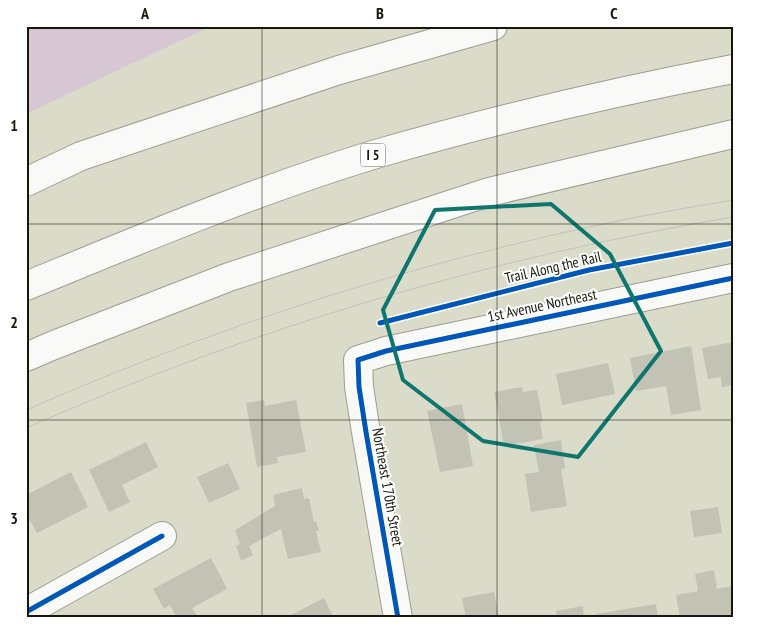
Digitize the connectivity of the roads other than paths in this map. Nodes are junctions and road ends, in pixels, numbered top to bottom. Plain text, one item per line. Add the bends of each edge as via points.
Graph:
1 (493, 26) edge
2 (733, 69) edge
3 (733, 134) edge
4 (26, 182) edge
5 (733, 278) edge
6 (26, 286) edge
7 (26, 357) edge
8 (358, 360) joint
9 (162, 536) dead end
10 (26, 612) edge
11 (398, 618) edge

1 - 4 main road via 339,70 154,131 80,156
2 - 6 main road, I 5 via 541,111 376,154 277,187
3 - 7 main road via 489,192 229,277
5 - 8 main road, 1st Avenue Northeast via 396,349
8 - 11 main road, Northeast 170th Street via 359,387
9 - 10 main road

